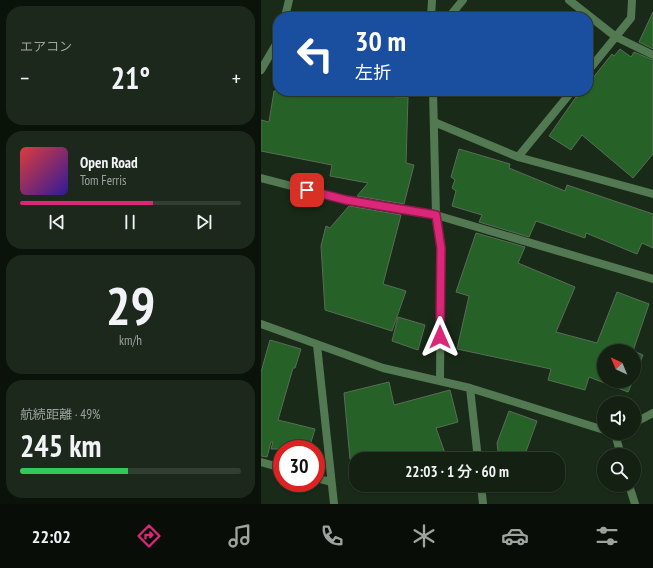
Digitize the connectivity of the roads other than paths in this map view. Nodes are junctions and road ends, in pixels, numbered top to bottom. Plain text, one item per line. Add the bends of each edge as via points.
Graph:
1 (289, 0) edge
2 (431, 0) edge
3 (463, 0) edge
4 (569, 0) edge
5 (631, 0) edge
6 (286, 12) edge
7 (431, 12) edge
8 (453, 12) edge
9 (585, 12) edge
10 (593, 18) edge
11 (617, 36) junction
12 (273, 50) edge
13 (653, 55) edge
14 (593, 65) edge
15 (261, 70) edge
16 (433, 96) edge
17 (568, 96) edge
18 (434, 122) junction
19 (518, 157) junction
20 (261, 178) edge
21 (653, 194) edge
22 (436, 215) junction
23 (653, 279) edge
24 (261, 324) edge
25 (317, 345) junction
26 (440, 381) junction
27 (470, 388) junction
28 (653, 413) edge
29 (641, 419) edge
30 (597, 428) edge
31 (477, 452) edge
32 (261, 462) edge
33 (273, 465) edge
34 (325, 480) edge
35 (331, 482) junction
36 (482, 492) edge
37 (631, 492) edge
38 (334, 504) edge
39 (483, 504) edge
40 (635, 504) edge

1 - 6 street
2 - 7 street
3 - 8 street
4 - 9 street
5 - 11 street via 631,18
10 - 11 street
11 - 13 street
11 - 14 street
12 - 15 street
16 - 18 street
17 - 19 street
18 - 19 street
18 - 22 street
19 - 21 street
20 - 22 street via 346,200
22 - 23 street
22 - 26 street via 441,248
24 - 25 street
25 - 26 street via 383,368
25 - 35 street
26 - 27 street
27 - 30 street
27 - 31 street
28 - 29 street
32 - 33 street
34 - 35 street
35 - 38 street
36 - 39 street
37 - 40 street

